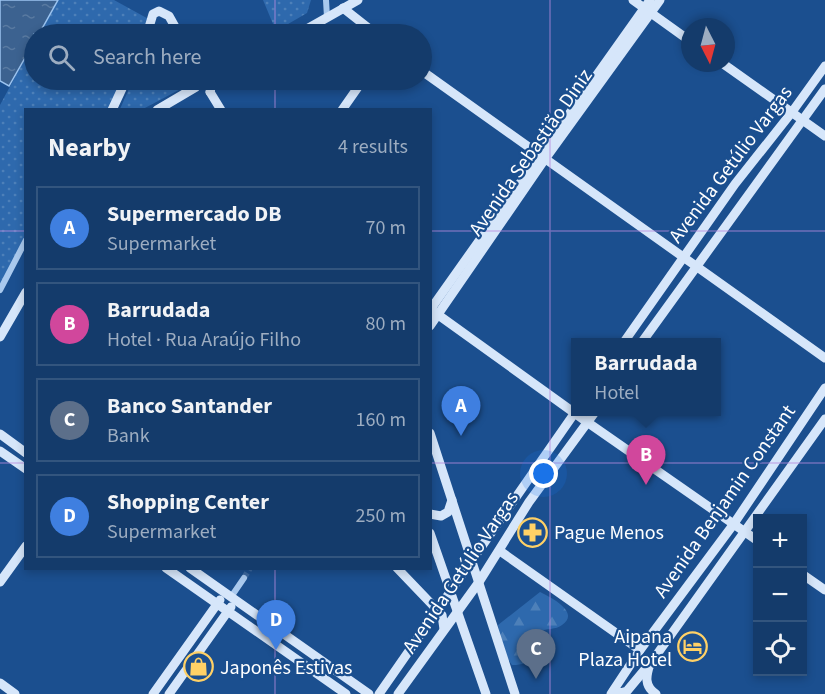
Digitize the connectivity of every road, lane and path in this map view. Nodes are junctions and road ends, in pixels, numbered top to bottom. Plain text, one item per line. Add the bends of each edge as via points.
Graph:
1 (326, 0) edge
2 (358, 0) edge
3 (633, 0) edge
4 (660, 0) edge
5 (342, 4) edge
6 (648, 7) edge
7 (327, 18) junction
8 (150, 24) edge
9 (173, 24) edge
10 (316, 24) edge
11 (365, 24) edge
12 (681, 34) edge
13 (825, 66) edge
14 (735, 72) edge
15 (432, 78) edge
16 (825, 89) edge
17 (122, 90) edge
18 (187, 90) edge
19 (207, 90) edge
20 (356, 90) edge
21 (210, 92) joint
22 (114, 108) edge
23 (160, 108) edge
24 (220, 108) edge
25 (343, 108) edge
26 (792, 112) junction
27 (803, 120) junction
28 (825, 136) edge
29 (542, 157) junction
30 (24, 244) edge
31 (683, 257) junction
32 (697, 267) junction
33 (0, 290) edge
34 (24, 295) edge
35 (433, 311) edge
36 (0, 337) edge
37 (627, 338) edge
38 (645, 338) edge
39 (825, 358) edge
40 (825, 388) edge
41 (571, 409) edge
42 (572, 416) edge
43 (580, 416) edge
44 (591, 416) edge
45 (825, 419) edge
46 (587, 422) junction
47 (0, 434) edge
48 (432, 439) edge
49 (0, 451) edge
50 (24, 452) edge
51 (24, 468) edge
52 (452, 500) junction
53 (432, 514) edge
54 (733, 525) junction
55 (745, 532) junction
56 (432, 538) edge
57 (753, 538) edge
58 (24, 549) edge
59 (500, 551) junction
60 (472, 562) junction
61 (169, 570) edge
62 (193, 570) edge
63 (399, 570) edge
64 (807, 577) edge
65 (244, 578) tunnel mouth
66 (0, 582) edge
67 (478, 582) junction
68 (450, 590) junction
69 (825, 590) edge
70 (231, 597) junction
71 (217, 604) junction
72 (437, 609) junction
73 (458, 609) junction
74 (228, 612) junction
75 (444, 629) junction
76 (640, 650) junction
77 (650, 664) junction
78 (0, 683) edge
79 (613, 692) edge
80 (15, 694) edge
81 (153, 694) edge
82 (169, 694) edge
83 (346, 694) edge
84 (369, 694) edge
85 (379, 694) edge
86 (398, 694) edge
87 (486, 694) edge
88 (515, 694) edge
89 (656, 694) edge

1 - 7 street
2 - 5 main road
3 - 6 main road
4 - 6 main road, Avenida Sebastião Diniz
5 - 7 main road
5 - 11 main road
6 - 12 main road
6 - 29 main road, Avenida Sebastião Diniz
7 - 10 main road
8 - 9 main road via 153,14 163,11
13 - 26 main road, Avenida Getúlio Vargas
14 - 26 main road
15 - 29 main road
16 - 27 main road, Avenida Getúlio Vargas
17 - 22 main road
18 - 23 main road
19 - 21 main road
20 - 25 main road
21 - 24 main road
26 - 27 main road
26 - 31 main road, Avenida Getúlio Vargas
27 - 28 main road
27 - 32 main road, Avenida Getúlio Vargas
29 - 31 main road
29 - 35 main road, Avenida Sebastião Diniz
30 - 33 street
31 - 32 main road
31 - 37 main road, Avenida Getúlio Vargas
32 - 38 main road, Avenida Getúlio Vargas
32 - 39 main road
34 - 36 main road
35 - 41 main road
40 - 54 main road, Avenida Benjamin Constant
42 - 60 main road, Avenida Getúlio Vargas
43 - 46 main road
44 - 46 main road, Avenida Getúlio Vargas
45 - 55 main road, Avenida Benjamin Constant
46 - 54 main road
46 - 59 main road, Avenida Getúlio Vargas via 529,502
47 - 50 main road
48 - 52 main road
49 - 51 main road
52 - 53 main road via 448,512
52 - 60 main road
54 - 55 main road
54 - 76 main road, Avenida Benjamin Constant
55 - 57 main road
55 - 77 main road, Avenida Benjamin Constant
56 - 68 main road
58 - 66 main road
59 - 67 main road, Avenida Getúlio Vargas
59 - 76 main road
60 - 67 main road
60 - 68 main road, Avenida Getúlio Vargas
61 - 71 main road
62 - 70 main road
63 - 72 main road
64 - 69 main road
65 - 70 street
67 - 73 main road, Avenida Getúlio Vargas
67 - 88 main road
68 - 72 main road, Avenida Getúlio Vargas
68 - 73 main road
70 - 71 main road
70 - 74 main road
70 - 84 main road
71 - 74 main road
71 - 81 main road
72 - 75 main road
72 - 85 main road, Avenida Getúlio Vargas
73 - 75 main road, Avenida Getúlio Vargas
73 - 87 main road
74 - 82 main road
74 - 83 main road
75 - 86 main road, Avenida Getúlio Vargas
76 - 79 main road, Avenida Benjamin Constant
77 - 79 main road, Avenida Benjamin Constant via 627,691
77 - 89 main road via 646,680
78 - 80 main road

